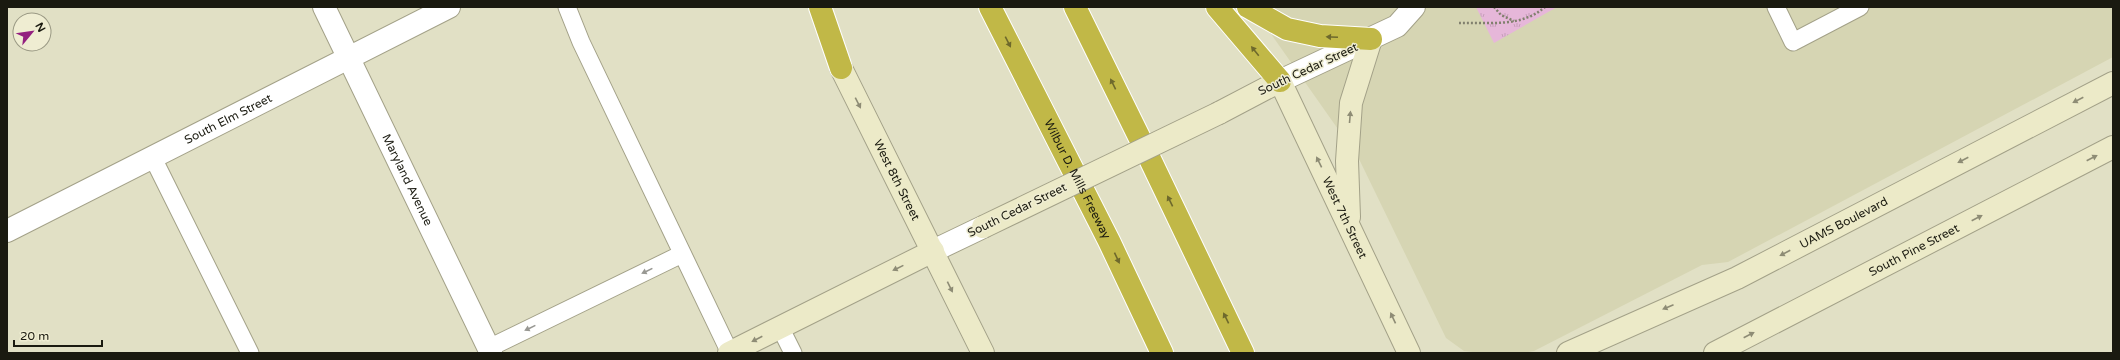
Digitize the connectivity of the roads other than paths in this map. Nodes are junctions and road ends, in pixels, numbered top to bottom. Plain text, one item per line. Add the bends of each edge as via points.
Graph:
1 (324, 7) edge
2 (448, 7) edge
3 (567, 7) edge
4 (809, 7) edge
5 (820, 7) edge
6 (990, 7) edge
7 (1075, 7) edge
8 (1217, 7) edge
9 (1248, 7) edge
10 (1414, 7) edge
11 (1776, 7) edge
12 (1860, 7) edge
13 (1371, 39) junction
14 (349, 56) junction
15 (841, 68) junction
16 (1280, 81) junction
17 (2113, 83) edge
18 (2113, 147) edge
19 (153, 158) junction
20 (1349, 226) junction
21 (983, 227) joint
22 (7, 231) edge
23 (933, 251) junction
24 (682, 254) junction
25 (780, 327) junction
26 (490, 350) edge
27 (1411, 352) edge
28 (250, 353) edge
29 (730, 353) edge
30 (793, 353) edge
31 (982, 353) edge
32 (1162, 353) edge
33 (1243, 353) edge
34 (1568, 353) edge
35 (1715, 353) edge

1 - 14 street, Maryland Avenue
2 - 14 street, South Elm Street
3 - 24 lane via 581,42
4 - 15 street, West 8th Street
5 - 15 highway
6 -> 32 highway, Wilbur D. Mills Freeway via 1110,241
33 -> 7 highway
16 -> 8 highway
13 -> 9 highway via 1320,36 1287,29
10 - 13 street via 1397,26
11 - 12 lane via 1793,42
13 - 16 street, South Cedar Street
20 -> 13 main road via 1346,161 1351,103
14 - 19 street, South Elm Street
14 - 26 street, Maryland Avenue
15 -> 23 main road, West 8th Street
20 -> 16 main road, West 7th Street
16 - 21 main road, South Cedar Street, bridge
17 -> 34 main road, UAMS Boulevard via 1737,278
35 -> 18 main road, South Pine Street
19 - 22 street, South Elm Street
19 - 28 lane
27 -> 20 main road, West 7th Street
21 - 23 street, South Cedar Street
23 -> 25 main road, South Cedar Street
23 -> 31 main road, West 8th Street
24 -> 26 lane
24 - 29 lane
25 -> 29 main road, South Cedar Street
25 - 30 lane

